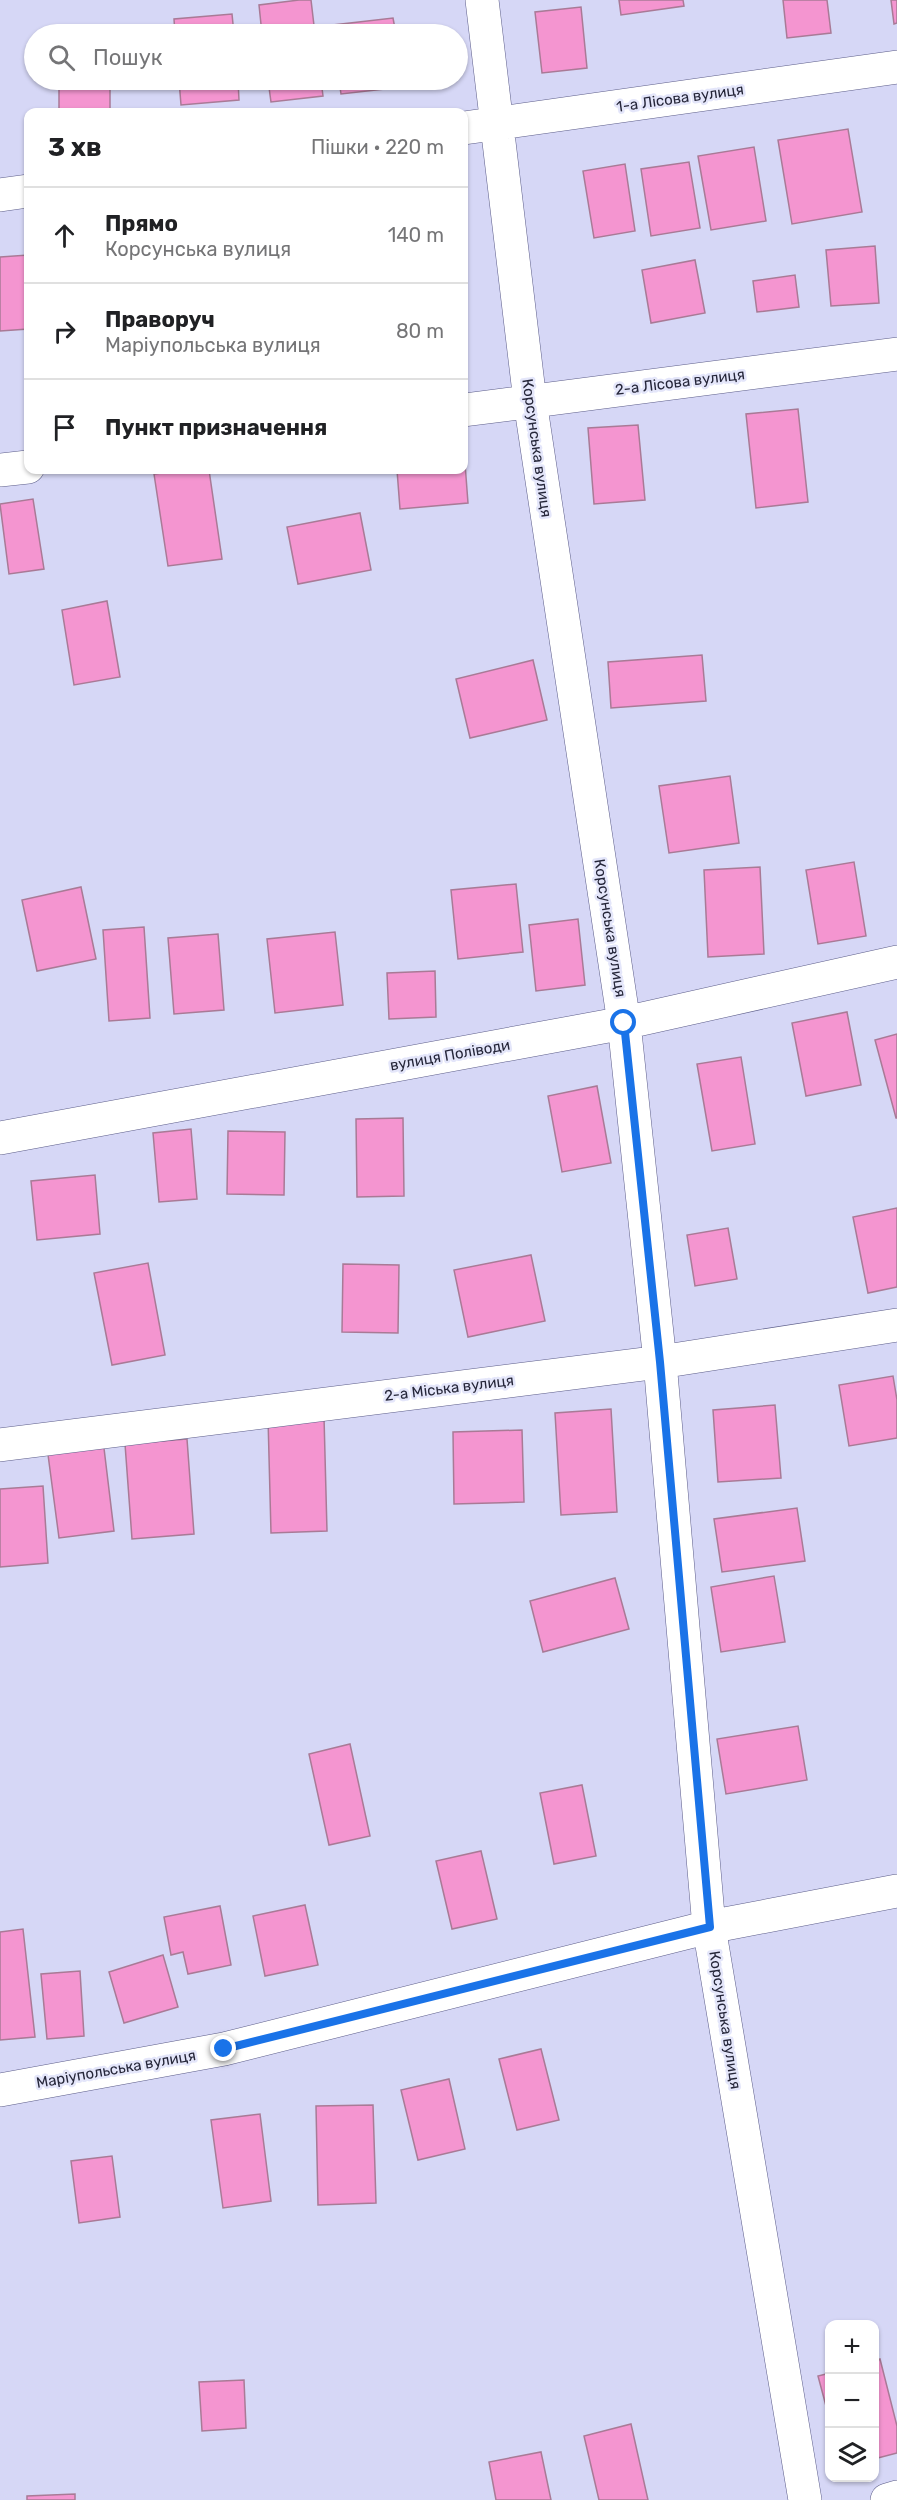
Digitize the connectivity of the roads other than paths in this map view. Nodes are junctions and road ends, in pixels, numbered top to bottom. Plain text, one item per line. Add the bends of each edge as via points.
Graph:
1 (482, 0) edge
2 (897, 67) edge
3 (495, 124) junction
4 (468, 127) edge
5 (24, 192) edge
6 (0, 195) edge
7 (897, 354) edge
8 (530, 401) junction
9 (468, 409) edge
10 (24, 467) edge
11 (0, 470) edge
12 (897, 963) edge
13 (624, 1023) junction
14 (0, 1138) edge
15 (897, 1325) edge
16 (660, 1362) junction
17 (0, 1444) edge
18 (897, 1892) edge
19 (710, 1927) junction
20 (0, 2090) edge
21 (897, 2498) edge
22 (805, 2500) edge
23 (887, 2500) edge

1 - 3 street, Корсунська вулиця
2 - 3 street, 1-а Лісова вулиця
3 - 4 street, 1-а Лісова вулиця
3 - 8 street, Корсунська вулиця
5 - 6 street
7 - 8 street, 2-а Лісова вулиця
8 - 9 street, 2-а Лісова вулиця
8 - 13 street, Корсунська вулиця
10 - 11 street
12 - 13 street, вулиця Поліводи
13 - 14 street, вулиця Поліводи
13 - 16 street, Корсунська вулиця
15 - 16 street, 2-а Міська вулиця
16 - 17 street, 2-а Міська вулиця
16 - 19 street, Корсунська вулиця
18 - 19 street, Маріупольська вулиця
19 - 20 street, Маріупольська вулиця via 224,2049
19 - 22 street, Корсунська вулиця
21 - 23 street

